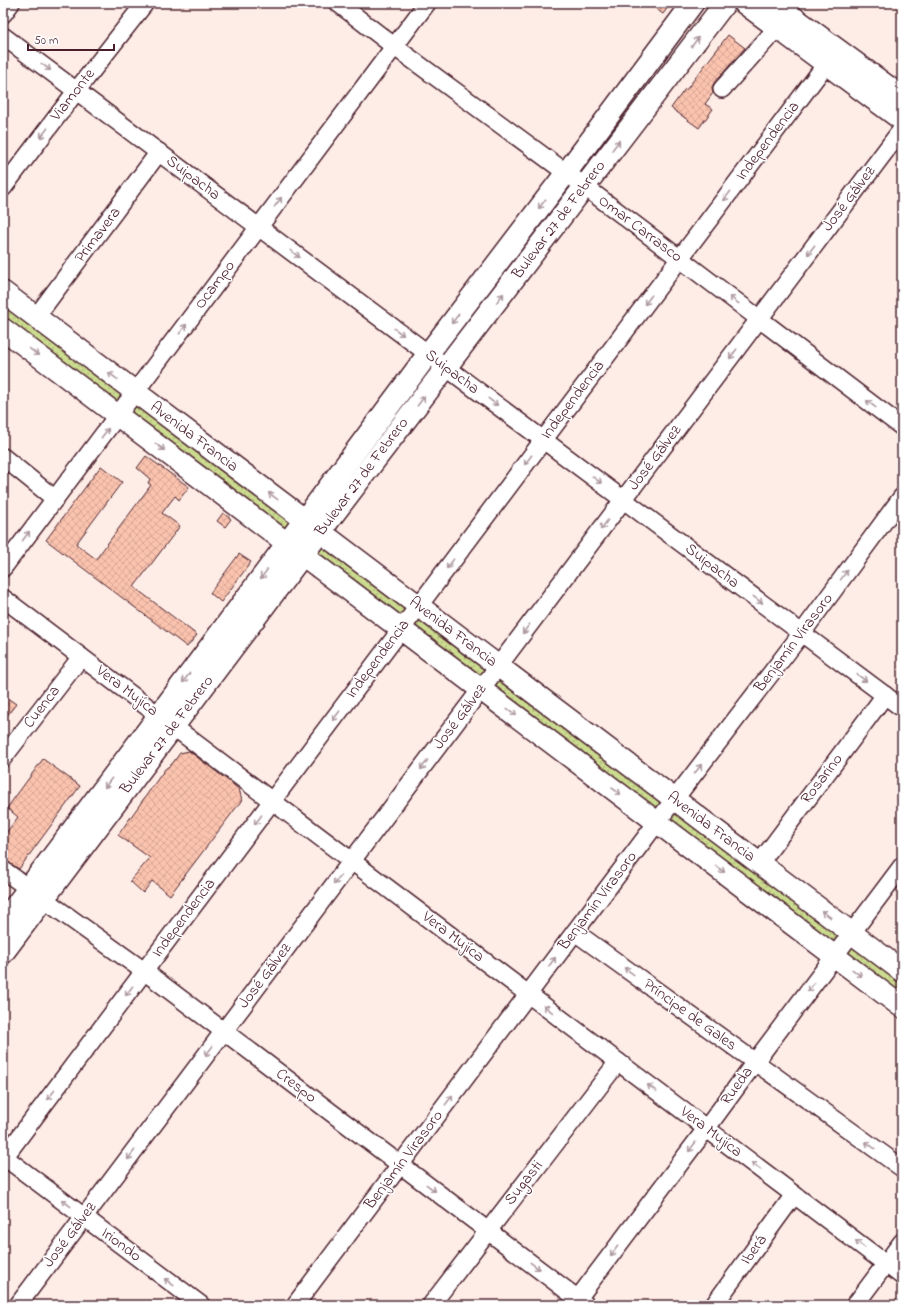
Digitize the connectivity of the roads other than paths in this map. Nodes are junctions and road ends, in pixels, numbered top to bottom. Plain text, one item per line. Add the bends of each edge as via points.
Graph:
1 (11, 3) edge
2 (145, 3) edge
3 (338, 3) edge
4 (427, 3) edge
5 (693, 3) edge
6 (725, 3) edge
7 (744, 3) edge
8 (774, 3) edge
9 (3, 14) edge
10 (777, 28) junction
11 (3, 36) edge
12 (395, 47) junction
13 (826, 64) junction
14 (722, 89) dead end
15 (77, 90) junction
16 (902, 96) edge
17 (902, 120) edge
18 (902, 130) edge
19 (159, 152) junction
20 (566, 174) junction
21 (584, 187) junction
22 (3, 188) edge
23 (259, 227) junction
24 (679, 259) junction
25 (3, 292) edge
26 (36, 317) junction
27 (759, 319) junction
28 (3, 329) edge
29 (428, 354) junction
30 (446, 367) junction
31 (135, 392) junction
32 (118, 415) junction
33 (902, 427) edge
34 (543, 440) junction
35 (3, 457) edge
36 (902, 496) edge
37 (55, 499) junction
38 (624, 500) junction
39 (312, 526) junction
40 (295, 549) junction
41 (3, 568) edge
42 (3, 598) edge
43 (418, 606) junction
44 (401, 629) junction
45 (802, 633) junction
46 (81, 657) junction
47 (498, 666) junction
48 (481, 689) junction
49 (885, 695) junction
50 (902, 708) edge
51 (166, 721) junction
52 (3, 758) edge
53 (675, 800) junction
54 (272, 801) junction
55 (658, 822) junction
56 (352, 861) junction
57 (759, 864) junction
58 (902, 866) edge
59 (3, 870) edge
60 (36, 894) junction
61 (3, 922) edge
62 (575, 932) junction
63 (852, 933) junction
64 (3, 953) edge
65 (835, 956) junction
66 (893, 958) edge
67 (144, 971) junction
68 (902, 971) edge
69 (528, 994) junction
70 (902, 1007) edge
71 (224, 1031) junction
72 (618, 1062) junction
73 (755, 1062) junction
74 (706, 1128) junction
75 (3, 1157) edge
76 (400, 1164) junction
77 (902, 1168) edge
78 (794, 1195) junction
79 (84, 1217) junction
80 (488, 1230) junction
81 (902, 1242) edge
82 (886, 1264) junction
83 (902, 1276) edge
84 (579, 1303) edge
85 (18, 1305) edge
86 (201, 1305) edge
87 (295, 1305) edge
88 (432, 1305) edge
89 (714, 1305) edge
90 (855, 1305) edge

1 - 9 street
2 - 15 street, Viamonte
3 - 12 street, Omar Carrasco
4 - 12 street, Ocampo
5 - 20 main road, Bulevar 27 de Febrero
21 -> 6 main road, Bulevar 27 de Febrero
7 - 10 main road
8 - 16 main road
10 - 13 main road
10 - 14 street
11 -> 15 street, Suipacha
12 - 20 street, Omar Carrasco
23 -> 12 street, Ocampo
13 - 17 main road
13 -> 24 street, Independencia
15 - 19 street, Suipacha
15 -> 22 street, Viamonte
18 -> 27 street, José Gálvez
19 - 23 street, Suipacha
19 - 26 street, Primavera
20 - 21 street, Omar Carrasco
20 -> 29 main road, Bulevar 27 de Febrero
21 - 24 street, Omar Carrasco
30 -> 21 main road, Bulevar 27 de Febrero
23 -> 29 street, Suipacha
31 -> 23 street, Ocampo
27 -> 24 street, Omar Carrasco
24 -> 34 street, Independencia
25 - 26 main road, Avenida Francia
31 -> 26 main road, Avenida Francia
33 -> 27 street, Omar Carrasco
27 -> 38 street, José Gálvez
28 -> 32 main road, Avenida Francia
29 - 30 street, Suipacha
29 - 39 main road, Bulevar 27 de Febrero
30 -> 34 street, Suipacha
39 -> 30 main road, Bulevar 27 de Febrero
31 - 32 street, Ocampo
39 -> 31 main road, Avenida Francia
37 -> 32 street, Ocampo
32 -> 40 main road, Avenida Francia
34 -> 38 street, Suipacha
34 -> 43 street, Independencia
35 - 37 street
45 -> 36 street, Benjamín Virasoro
41 -> 37 street, Ocampo
38 -> 45 street, Suipacha
38 -> 47 street, José Gálvez
39 - 40 main road, Bulevar 27 de Febrero
39 - 43 main road, Avenida Francia
40 - 44 main road, Avenida Francia
40 - 51 main road, Bulevar 27 de Febrero
42 - 46 street, Vera Mujíca
43 - 44 street, Independencia
43 - 47 main road, Avenida Francia
44 - 48 main road, Avenida Francia
44 -> 54 street, Independencia
45 -> 49 street, Suipacha
53 -> 45 street, Benjamín Virasoro
46 - 51 street, Vera Mujíca
46 - 52 street, Cuenca
47 - 48 street, José Gálvez
47 - 53 main road, Avenida Francia
48 -> 55 main road, Avenida Francia
48 -> 56 street, José Gálvez
49 - 50 street, Suipacha
49 - 57 street, Rosarino
51 - 54 street, Vera Mujíca
51 - 60 main road, Bulevar 27 de Febrero
53 - 55 street, Benjamín Virasoro
53 - 57 main road, Avenida Francia
54 - 56 street, Vera Mujíca
54 -> 67 street, Independencia
55 - 62 street, Benjamín Virasoro
55 -> 65 main road, Avenida Francia
56 - 69 street, Vera Mujíca
56 -> 71 street, José Gálvez
63 -> 57 main road, Avenida Francia
58 - 63 street, Rueda
59 - 60 street, Crespo
60 - 61 main road, Bulevar 27 de Febrero
60 - 64 main road, Bulevar 27 de Febrero
60 - 67 street, Crespo
69 -> 62 street, Benjamín Virasoro
73 -> 62 street, Príncipe de Gales
63 - 65 street, Rueda
63 - 66 main road, Avenida Francia
65 -> 70 main road, Avenida Francia
65 -> 73 street, Rueda
66 - 68 main road, Avenida Francia
67 - 71 street, Crespo
67 -> 75 street, Independencia
72 -> 69 street, Vera Mujíca
76 -> 69 street, Benjamín Virasoro
71 - 76 street, Crespo
71 -> 79 street, José Gálvez
74 -> 72 street, Vera Mujíca
72 - 80 street, Sugasti
73 - 74 street, Rueda
77 -> 73 street, Príncipe de Gales
78 -> 74 street, Vera Mujíca
74 -> 84 street, Rueda
79 -> 75 street, Iriondo
76 -> 80 street, Crespo
76 - 87 street, Benjamín Virasoro
82 -> 78 street, Vera Mujíca
78 - 89 street, Iberá
79 - 85 street, José Gálvez
86 -> 79 street, Iriondo
80 -> 84 street, Crespo
80 - 88 street, Sugasti
81 - 82 street
82 - 83 street, Vera Mujíca
82 - 90 street

